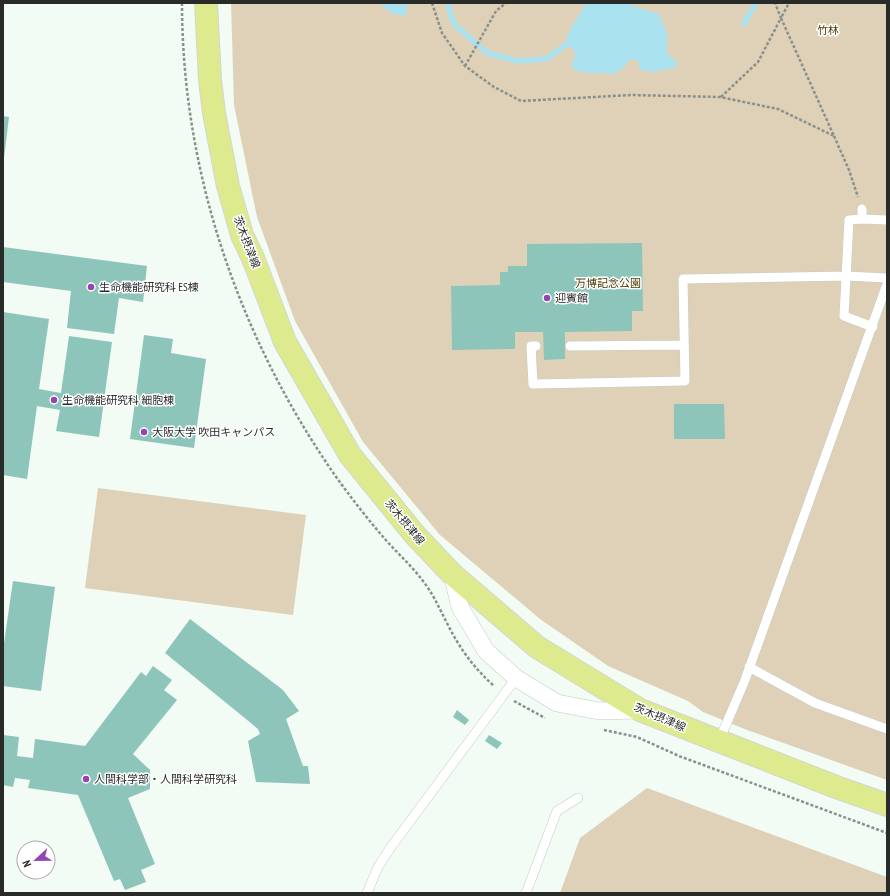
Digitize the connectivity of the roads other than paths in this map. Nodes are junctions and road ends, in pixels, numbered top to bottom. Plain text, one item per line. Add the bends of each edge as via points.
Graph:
1 (206, 3) edge
2 (862, 209) road end
3 (862, 218) junction
4 (887, 220) edge
5 (846, 276) junction
6 (887, 278) edge
7 (887, 284) edge
8 (872, 327) junction
9 (684, 345) junction
10 (536, 346) dead end
11 (570, 346) dead end
12 (452, 574) junction
13 (749, 667) junction
14 (516, 678) junction
15 (640, 710) junction
16 (887, 729) edge
17 (719, 741) junction
18 (578, 798) dead end
19 (887, 805) edge
20 (367, 893) edge
21 (526, 893) edge

1 - 12 main road, 茨木摂津線 via 212,100 228,186 242,235 285,342 350,455 415,535
2 - 3 lane
3 - 4 lane
3 - 5 lane via 849,220
5 - 6 lane
5 - 8 lane via 844,316
5 - 9 lane via 683,279
7 - 8 lane
8 - 13 lane
9 - 10 lane via 685,381 533,384 531,346
9 - 11 lane
12 - 14 street via 460,608 486,651
12 - 15 main road, 茨木摂津線 via 537,647
13 - 16 lane via 814,703
13 - 17 lane
14 - 15 street via 557,703 599,711
14 - 20 lane via 391,847 378,867
15 - 17 main road, 茨木摂津線
17 - 19 main road, 茨木摂津線
18 - 21 lane via 557,811

